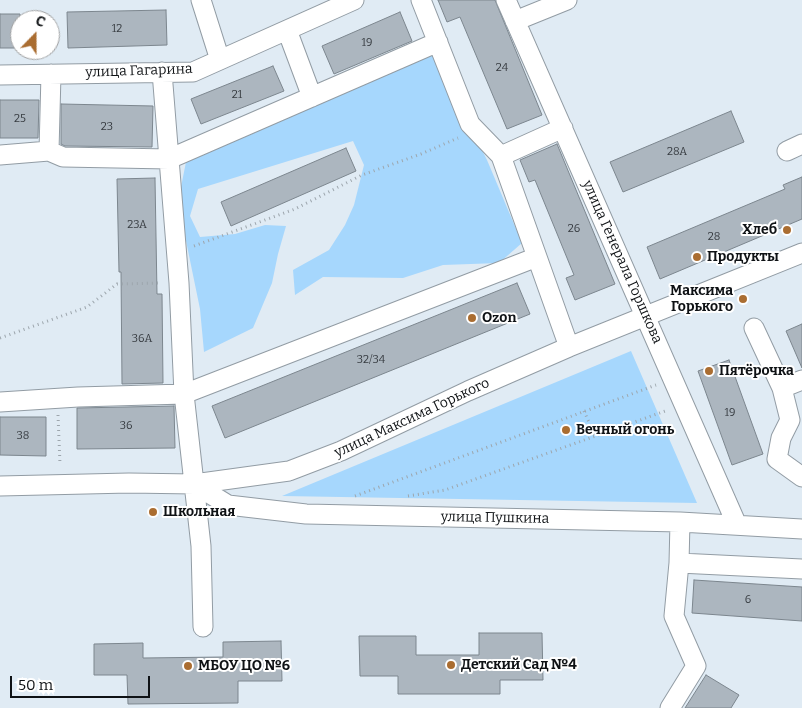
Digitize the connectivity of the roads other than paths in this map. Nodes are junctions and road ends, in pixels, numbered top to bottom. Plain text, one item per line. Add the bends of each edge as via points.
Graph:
1 (201, 0) edge
2 (354, 0) edge
3 (421, 0) edge
4 (506, 0) edge
5 (567, 0) edge
6 (515, 21) junction
7 (287, 30) junction
8 (438, 42) junction
9 (220, 60) junction
10 (162, 72) junction
11 (52, 74) junction
12 (0, 75) edge
13 (312, 97) junction
14 (563, 128) junction
15 (49, 150) junction
16 (0, 155) edge
17 (501, 156) junction
18 (169, 159) junction
19 (802, 253) edge
20 (537, 257) junction
21 (646, 316) junction
22 (754, 328) dead end
23 (569, 347) junction
24 (802, 380) edge
25 (782, 388) junction
26 (184, 394) junction
27 (0, 402) edge
28 (796, 420) edge
29 (802, 477) edge
30 (194, 484) junction
31 (0, 486) edge
32 (680, 522) junction
33 (737, 525) junction
34 (802, 529) edge
35 (679, 563) junction
36 (802, 569) edge
37 (203, 627) dead end
38 (670, 708) edge

1 - 9 street
2 - 7 street, улица Гагарина
3 - 8 street
4 - 6 street, улица Генерала Горшкова
5 - 6 street
6 - 14 street, улица Генерала Горшкова
7 - 9 street, улица Гагарина
7 - 13 street
8 - 13 street
8 - 17 street via 470,124
9 - 10 street, улица Гагарина via 193,72
10 - 11 street, улица Гагарина
10 - 18 street
11 - 12 street, улица Гагарина
11 - 15 street
13 - 18 street
14 - 17 street
14 - 21 street, улица Генерала Горшкова
15 - 16 street
15 - 18 street via 63,157
17 - 20 street
18 - 26 street
19 - 21 street, улица Максима Горького
20 - 23 street
20 - 26 street
21 - 23 street, улица Максима Горького
21 - 33 street, улица Генерала Горшкова
22 - 25 street
23 - 30 street, улица Максима Горького via 341,451 289,471
24 - 25 street
25 - 28 street
26 - 27 street
26 - 30 street
28 - 29 street via 781,438 777,459
30 - 31 street, улица Максима Горького
30 - 32 street, улица Пушкина via 228,505 306,514
30 - 37 street via 201,546
32 - 33 street, улица Пушкина
32 - 35 street
33 - 34 street, улица Пушкина
35 - 36 street
35 - 38 street via 674,616 696,666

